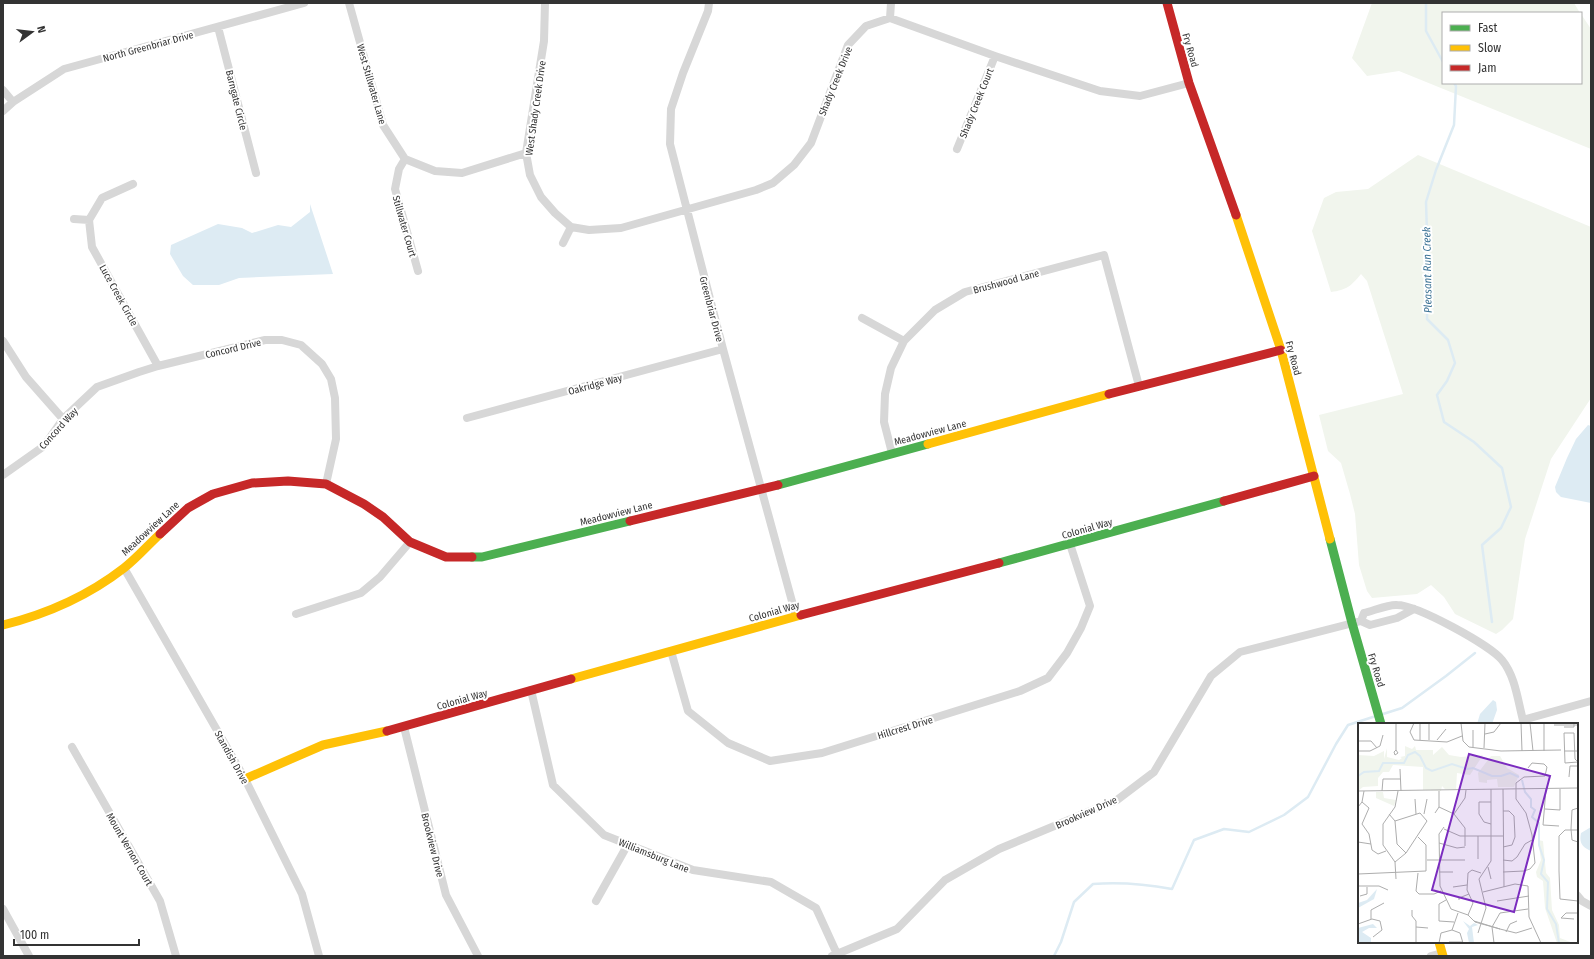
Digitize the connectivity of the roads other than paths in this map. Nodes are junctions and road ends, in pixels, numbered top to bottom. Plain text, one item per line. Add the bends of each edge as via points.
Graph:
1 (304, 3) edge
2 (349, 3) edge
3 (545, 3) edge
4 (710, 3) edge
5 (891, 3) edge
6 (1167, 3) edge
7 (890, 18) junction
8 (218, 27) junction
9 (995, 56) junction
10 (1189, 83) junction
11 (3, 90) edge
12 (13, 102) junction
13 (3, 111) edge
14 (957, 149) dead end
15 (526, 152) junction
16 (405, 159) junction
17 (256, 174) dead end
18 (133, 184) dead end
19 (686, 211) junction
20 (74, 218) dead end
21 (89, 220) junction
22 (571, 227) junction
23 (562, 243) dead end
24 (418, 271) dead end
25 (862, 318) dead end
26 (3, 341) edge
27 (904, 341) junction
28 (723, 349) junction
29 (1282, 350) junction
30 (158, 366) junction
31 (1139, 386) junction
32 (467, 418) dead end
33 (63, 419) junction
34 (892, 453) junction
35 (3, 475) edge
36 (1314, 476) junction
37 (326, 484) junction
38 (761, 489) junction
39 (410, 542) junction
40 (1070, 544) junction
41 (124, 568) junction
42 (1414, 609) junction
43 (296, 614) dead end
44 (796, 616) junction
45 (1356, 622) junction
46 (3, 625) edge
47 (671, 652) junction
48 (531, 690) junction
49 (1591, 701) edge
50 (1523, 722) edge
51 (1381, 723) edge
52 (404, 727) junction
53 (72, 747) dead end
54 (245, 779) junction
55 (628, 844) junction
56 (1578, 897) edge
57 (596, 901) dead end
58 (1591, 906) edge
59 (3, 908) edge
60 (1439, 943) edge
61 (834, 955) edge
62 (1442, 955) edge
63 (29, 956) edge
64 (176, 956) edge
65 (319, 956) edge
66 (478, 956) edge
67 (1431, 956) edge

1 - 8 street, North Greenbriar Drive
2 - 16 street, West Stillwater Lane via 383,125
3 - 15 street, West Shady Creek Drive via 544,41
4 - 19 street, Greenbriar Drive via 671,109 670,144
5 - 7 street
6 - 10 street, Fry Road
7 - 9 street
7 - 19 street, Shady Creek Drive via 866,26 848,45 811,143 794,165 773,183
8 - 12 street, North Greenbriar Drive via 64,69
8 - 17 street, Barngate Circle
9 - 10 street via 1100,91 1140,96
9 - 14 street, Shady Creek Court
10 - 29 street, Fry Road via 1234,206
11 - 12 street
12 - 13 street, North Greenbriar Drive
15 - 16 street via 462,173 435,172
15 - 22 street, West Shady Creek Drive via 530,175 541,197
16 - 24 street, Stillwater Court via 399,169 395,189
18 - 21 street via 102,198
19 - 22 street, Shady Creek Drive via 621,228 589,230
19 - 28 street, Greenbriar Drive
20 - 21 street
21 - 30 street, Luce Creek Circle via 92,247
22 - 23 street
25 - 27 street
26 - 33 street via 26,377
27 - 31 street, Brushwood Lane via 935,310 965,292 1104,255
27 - 34 street, Brushwood Lane via 891,368 885,394 884,422
28 - 32 street, Oakridge Way
28 - 38 street, Greenbriar Drive
29 - 31 street, Meadowview Lane
29 - 36 street, Fry Road
30 - 33 street, Concord Way via 97,387
30 - 37 street, Concord Drive via 265,340 282,340 301,345 322,364 331,379 335,398 336,439
31 - 34 street, Meadowview Lane
33 - 35 street, Concord Way via 44,446
34 - 38 street, Meadowview Lane
36 - 40 street, Colonial Way
36 - 45 street, Fry Road
37 - 39 street, Meadowview Lane via 370,508
37 - 41 street, Meadowview Lane via 288,480 252,483 214,494 188,508
38 - 39 street, Meadowview Lane via 482,557 446,557
38 - 44 street, Greenbriar Drive
39 - 43 street via 380,577 360,593
40 - 44 street, Colonial Way
40 - 47 street, Hillcrest Drive via 1090,606 1067,653 1048,678 1020,691 822,753 770,761 728,743 688,711
41 - 46 street, Meadowview Lane via 79,598 30,618
41 - 54 street, Standish Drive
42 - 45 street via 1397,618 1370,625
42 - 45 street via 1397,604 1364,613
42 - 50 street via 1493,651 1510,674
44 - 47 street, Colonial Way
45 - 51 street, Fry Road
45 - 61 street, Brookview Drive via 1240,652 1211,676 1154,772 1117,800 999,849 945,880 897,929
47 - 48 street, Colonial Way
48 - 52 street, Colonial Way
48 - 55 street, Williamsburg Lane via 553,785 604,835
49 - 50 street
52 - 54 street, Colonial Way via 323,745
52 - 66 street, Brookview Drive via 446,895
53 - 64 street, Mount Vernon Court via 160,901
54 - 65 street, Standish Drive via 302,894
55 - 57 street
55 - 61 street, Williamsburg Lane via 693,870 771,882 816,908
56 - 58 street
59 - 63 street
60 - 62 street
62 - 67 street

